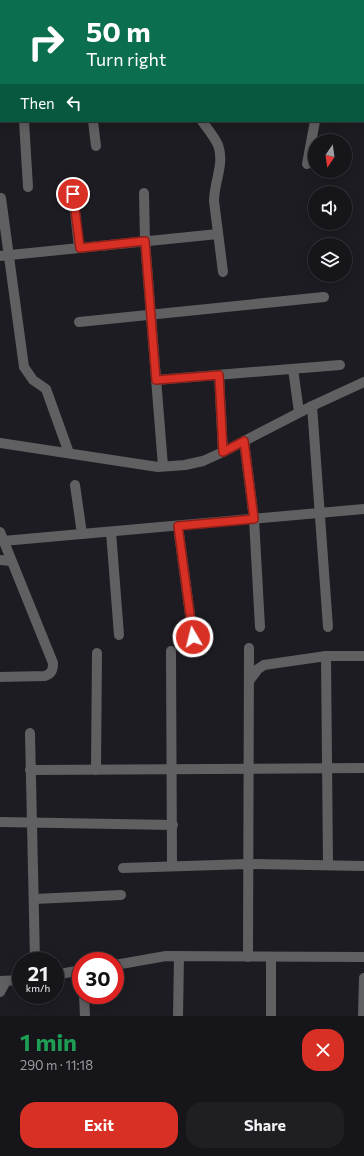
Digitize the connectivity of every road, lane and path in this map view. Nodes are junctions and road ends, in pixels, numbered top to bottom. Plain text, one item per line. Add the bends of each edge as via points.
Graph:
1 (24, 122) edge
2 (93, 122) edge
3 (203, 122) edge
4 (315, 122) edge
5 (96, 146) dead end
6 (307, 164) dead end
7 (28, 187) dead end
8 (144, 193) dead end
9 (73, 194) dead end
10 (1, 198) dead end
11 (218, 234) junction
12 (145, 241) junction
13 (80, 248) junction
14 (5, 256) edge
15 (223, 272) dead end
16 (324, 297) dead end
17 (151, 316) junction
18 (79, 322) dead end
19 (340, 365) dead end
20 (293, 369) junction
21 (219, 375) junction
22 (156, 380) junction
23 (364, 382) edge
24 (312, 406) junction
25 (299, 412) junction
26 (244, 441) junction
27 (0, 443) edge
28 (223, 452) junction
29 (70, 453) junction
30 (163, 466) junction
31 (74, 485) dead end
32 (364, 509) edge
33 (320, 513) junction
34 (254, 519) junction
35 (178, 526) junction
36 (111, 532) junction
37 (82, 534) junction
38 (2, 537) edge
39 (0, 560) edge
40 (11, 561) junction
41 (328, 626) dead end
42 (260, 627) dead end
43 (118, 635) dead end
44 (193, 637) dead end
45 (249, 648) dead end
46 (171, 651) dead end
47 (97, 653) dead end
48 (326, 656) junction
49 (364, 656) edge
50 (0, 677) edge
51 (249, 681) junction
52 (30, 733) dead end
53 (328, 768) junction
54 (364, 768) edge
55 (249, 769) junction
56 (30, 770) junction
57 (96, 770) junction
58 (172, 770) junction
59 (0, 822) edge
60 (33, 823) junction
61 (173, 825) junction
62 (248, 864) junction
63 (328, 865) junction
64 (172, 866) junction
65 (364, 866) edge
66 (123, 868) dead end
67 (122, 895) dead end
68 (34, 899) junction
69 (35, 952) edge
70 (179, 956) junction
71 (248, 957) junction
72 (271, 957) junction
73 (364, 957) edge
74 (124, 963) edge
75 (364, 978) edge
76 (3, 981) edge
77 (0, 992) edge
78 (84, 1004) edge
79 (85, 1016) edge
80 (178, 1016) edge
81 (271, 1016) edge
82 (363, 1016) edge

1 - 7 street
2 - 5 street
3 - 11 street via 217,143 221,155 214,190
4 - 6 street
8 - 12 street
9 - 13 street
10 - 14 street
11 - 12 street
11 - 15 street
12 - 13 street
12 - 17 street
13 - 14 street
14 - 29 street via 24,367 33,380 46,389
16 - 17 street
17 - 18 street
17 - 22 street
19 - 20 street
20 - 21 street
20 - 25 street
21 - 22 street
21 - 28 street
22 - 30 street
23 - 24 street
24 - 25 street
24 - 33 street
25 - 26 street
26 - 28 street
26 - 34 street
27 - 29 street
28 - 30 street via 203,461
29 - 30 street
31 - 37 street
32 - 33 street
33 - 34 street
33 - 41 street
34 - 35 street
34 - 42 street
35 - 36 street
35 - 44 street
36 - 37 street
36 - 43 street
37 - 38 street
38 - 40 street
39 - 40 street
40 - 50 street via 53,663 53,669 45,676
45 - 51 street
46 - 58 street
47 - 57 street
48 - 49 street
48 - 51 street via 264,665
48 - 53 street
51 - 55 street
52 - 56 street
53 - 54 street
53 - 55 street
53 - 63 street
55 - 58 street
55 - 62 street
56 - 57 street
56 - 60 street
57 - 58 street
58 - 61 street
59 - 60 street
60 - 61 street
60 - 68 street
61 - 64 street
62 - 63 street
62 - 64 street
62 - 71 street
63 - 65 street
64 - 66 street
67 - 68 street
68 - 69 street
70 - 71 street
70 - 74 street
70 - 80 street
71 - 72 street
72 - 73 street
72 - 81 street
75 - 82 street
76 - 77 street
78 - 79 street

